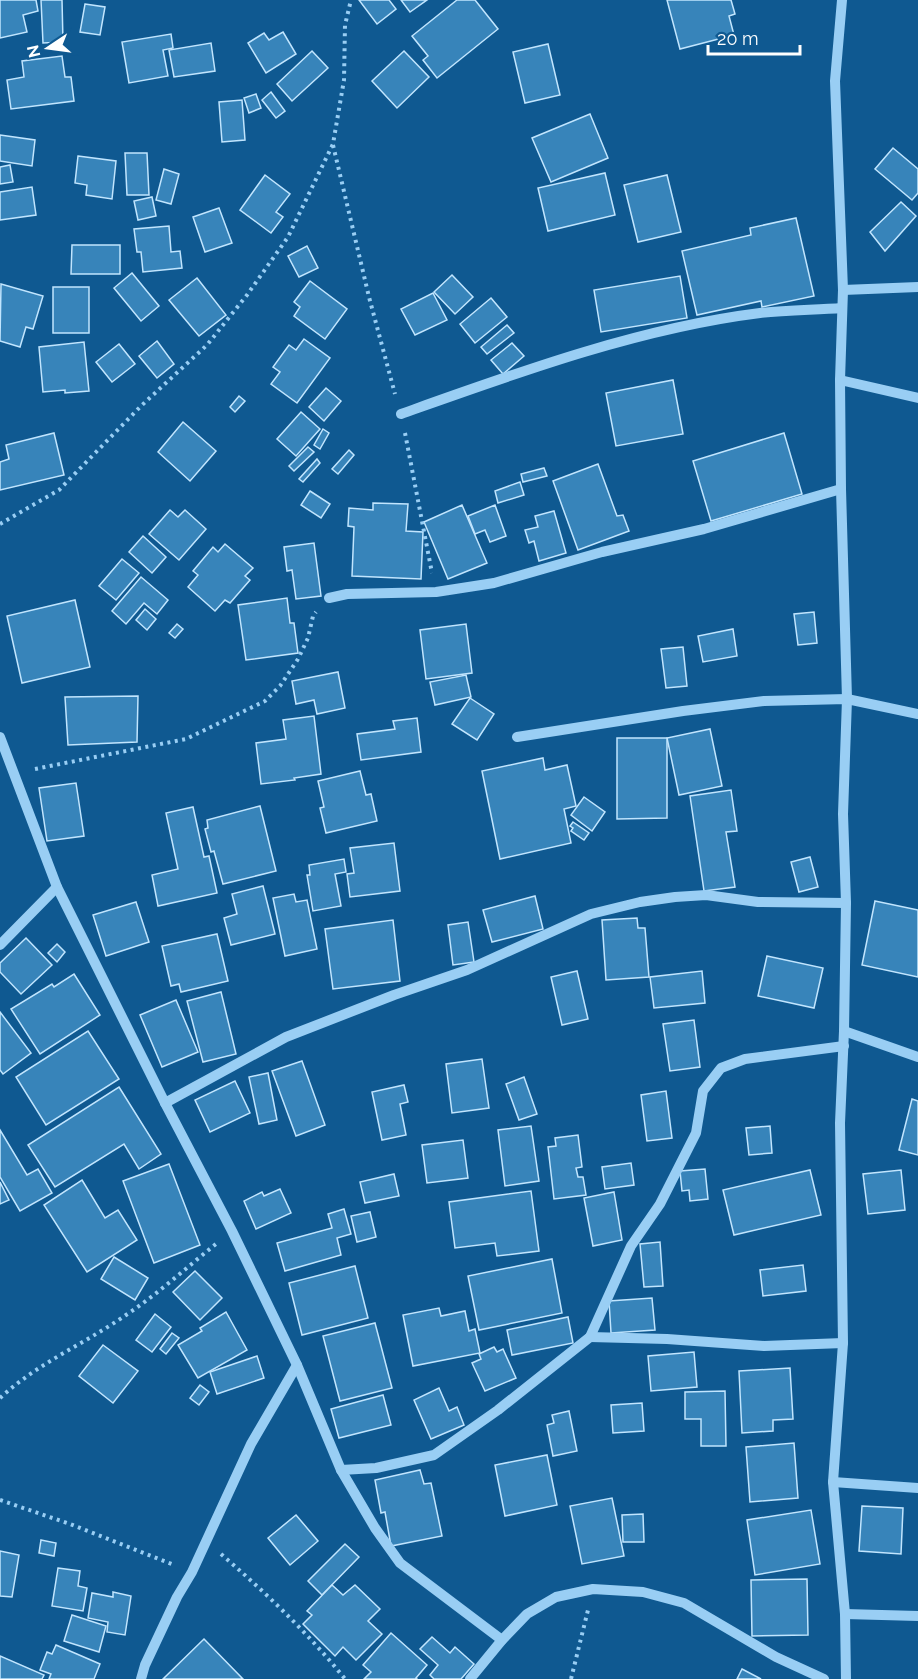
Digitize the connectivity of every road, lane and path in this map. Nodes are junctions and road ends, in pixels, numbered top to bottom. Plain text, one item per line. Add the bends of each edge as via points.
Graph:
1 (351, 0) edge
2 (842, 0) edge
3 (333, 144) junction
4 (918, 287) edge
5 (843, 290) junction
6 (842, 308) junction
7 (840, 380) junction
8 (918, 398) edge
9 (401, 414) junction
10 (841, 489) junction
11 (0, 524) edge
12 (436, 592) junction
13 (329, 598) joint
14 (846, 699) junction
15 (918, 714) edge
16 (0, 737) edge
17 (516, 737) dead end
18 (13, 773) junction
19 (57, 887) junction
20 (846, 903) junction
21 (0, 945) edge
22 (844, 1031) junction
23 (844, 1046) junction
24 (918, 1057) edge
25 (165, 1103) junction
26 (232, 1231) junction
27 (590, 1337) junction
28 (843, 1343) junction
29 (297, 1365) junction
30 (0, 1398) edge
31 (341, 1470) junction
32 (833, 1482) junction
33 (918, 1488) edge
34 (0, 1500) edge
35 (206, 1541) junction
36 (192, 1572) junction
37 (593, 1589) junction
38 (845, 1614) junction
39 (918, 1616) edge
40 (502, 1641) junction
41 (141, 1679) edge
42 (345, 1679) edge
43 (470, 1679) edge
44 (571, 1679) edge
45 (824, 1679) edge
46 (846, 1679) edge

1 - 3 path
2 - 5 street via 835,81
3 - 9 path
3 - 11 path via 288,237 207,345 59,490
4 - 5 street
5 - 6 street
6 - 7 street
6 - 9 street via 761,313 679,327 534,367
7 - 8 street
7 - 10 street
9 - 12 path
10 - 12 street via 494,583
10 - 14 street
12 - 13 street
13 - 18 path via 313,616 298,659 265,701 186,739
14 - 15 street
14 - 17 street via 764,701
14 - 20 street
16 - 18 street
18 - 19 street
19 - 21 street
19 - 25 street
20 - 22 street
20 - 25 street via 675,897 591,914 467,970 286,1037
22 - 23 street
22 - 24 street
23 - 27 street via 745,1059 721,1068 703,1091 696,1133 660,1204 631,1246
23 - 28 street via 840,1123
25 - 26 street
26 - 29 street
26 - 30 path via 127,1315 60,1353
27 - 28 street via 764,1346
27 - 31 street via 435,1455 376,1468
28 - 32 street
29 - 31 street
29 - 35 street via 251,1444
31 - 40 street via 400,1563
32 - 33 street
32 - 38 street
34 - 36 path
35 - 36 street
35 - 42 path via 262,1589
36 - 41 street
37 - 40 street via 556,1597 536,1608
37 - 44 path
37 - 45 street via 643,1592 684,1603 776,1657
38 - 39 street
38 - 46 street
40 - 43 street

